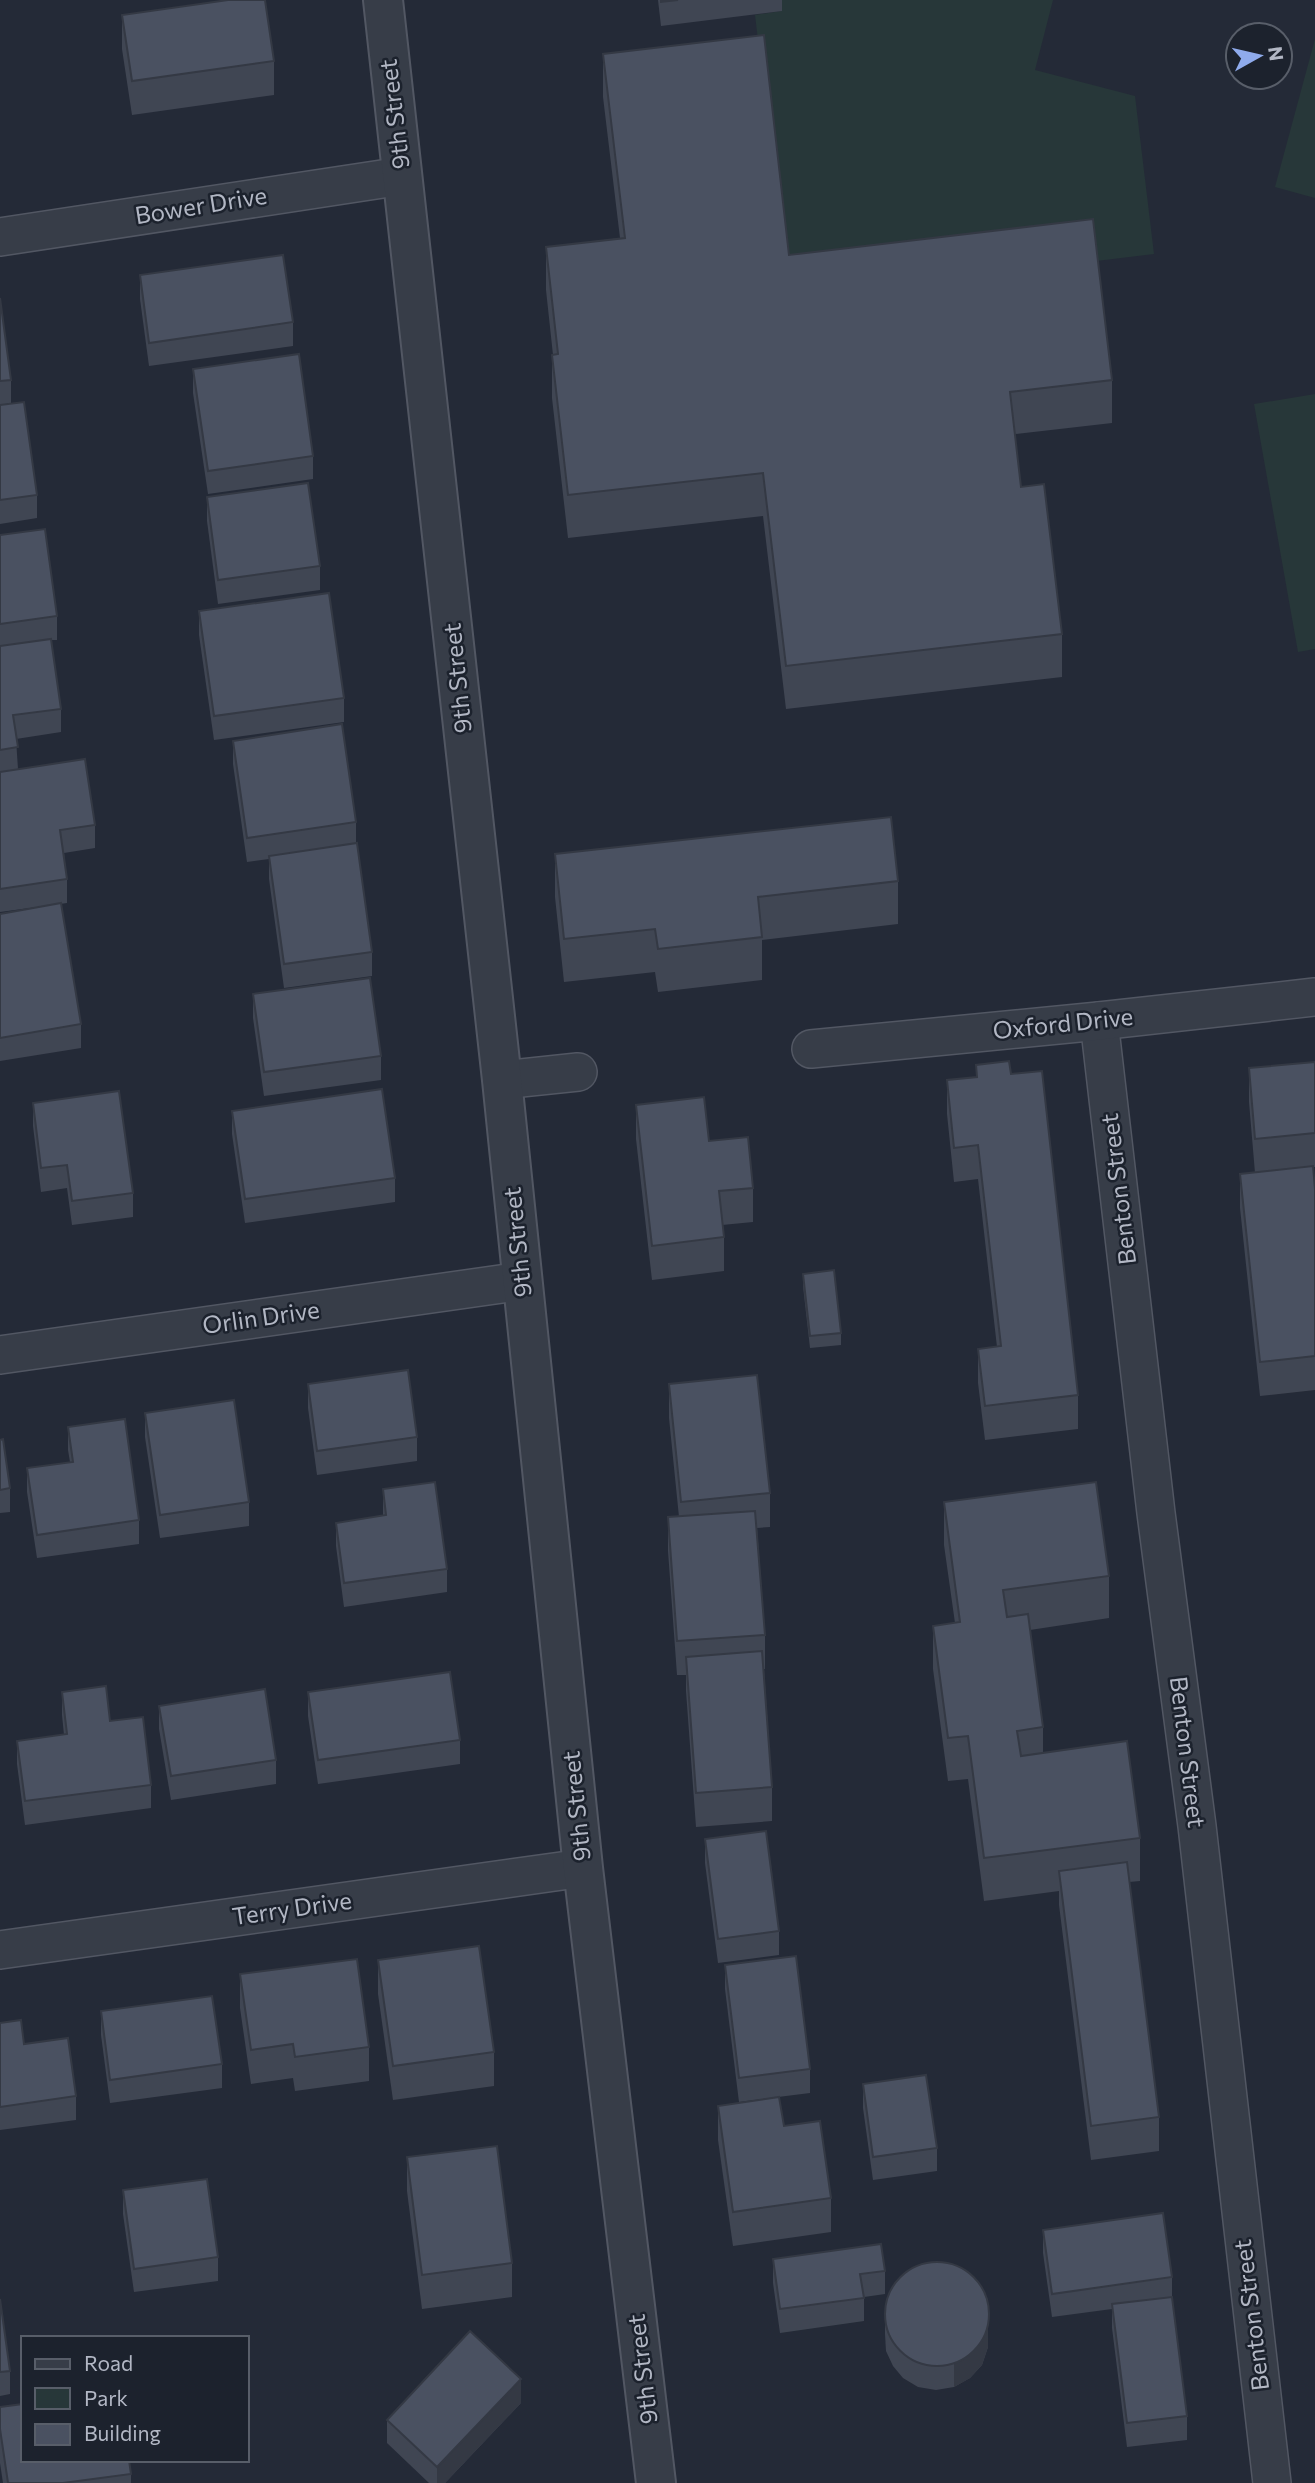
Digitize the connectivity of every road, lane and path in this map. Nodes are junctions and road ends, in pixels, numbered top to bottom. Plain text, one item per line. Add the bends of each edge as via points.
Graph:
1 (383, 0) edge
2 (402, 176) junction
3 (0, 237) edge
4 (1315, 997) edge
5 (1099, 1021) junction
6 (811, 1049) dead end
7 (578, 1072) dead end
8 (502, 1080) junction
9 (522, 1281) junction
10 (0, 1355) edge
11 (583, 1868) junction
12 (0, 1950) edge
13 (656, 2483) edge
14 (1272, 2483) edge

1 - 2 street, 9th Street
2 - 3 street, Bower Drive
2 - 8 street, 9th Street
4 - 5 street, Oxford Drive
5 - 6 street, Oxford Drive
5 - 14 street, Benton Street
7 - 8 street
8 - 9 street, 9th Street
9 - 10 street, Orlin Drive
9 - 11 street, 9th Street
11 - 12 street, Terry Drive
11 - 13 street, 9th Street

